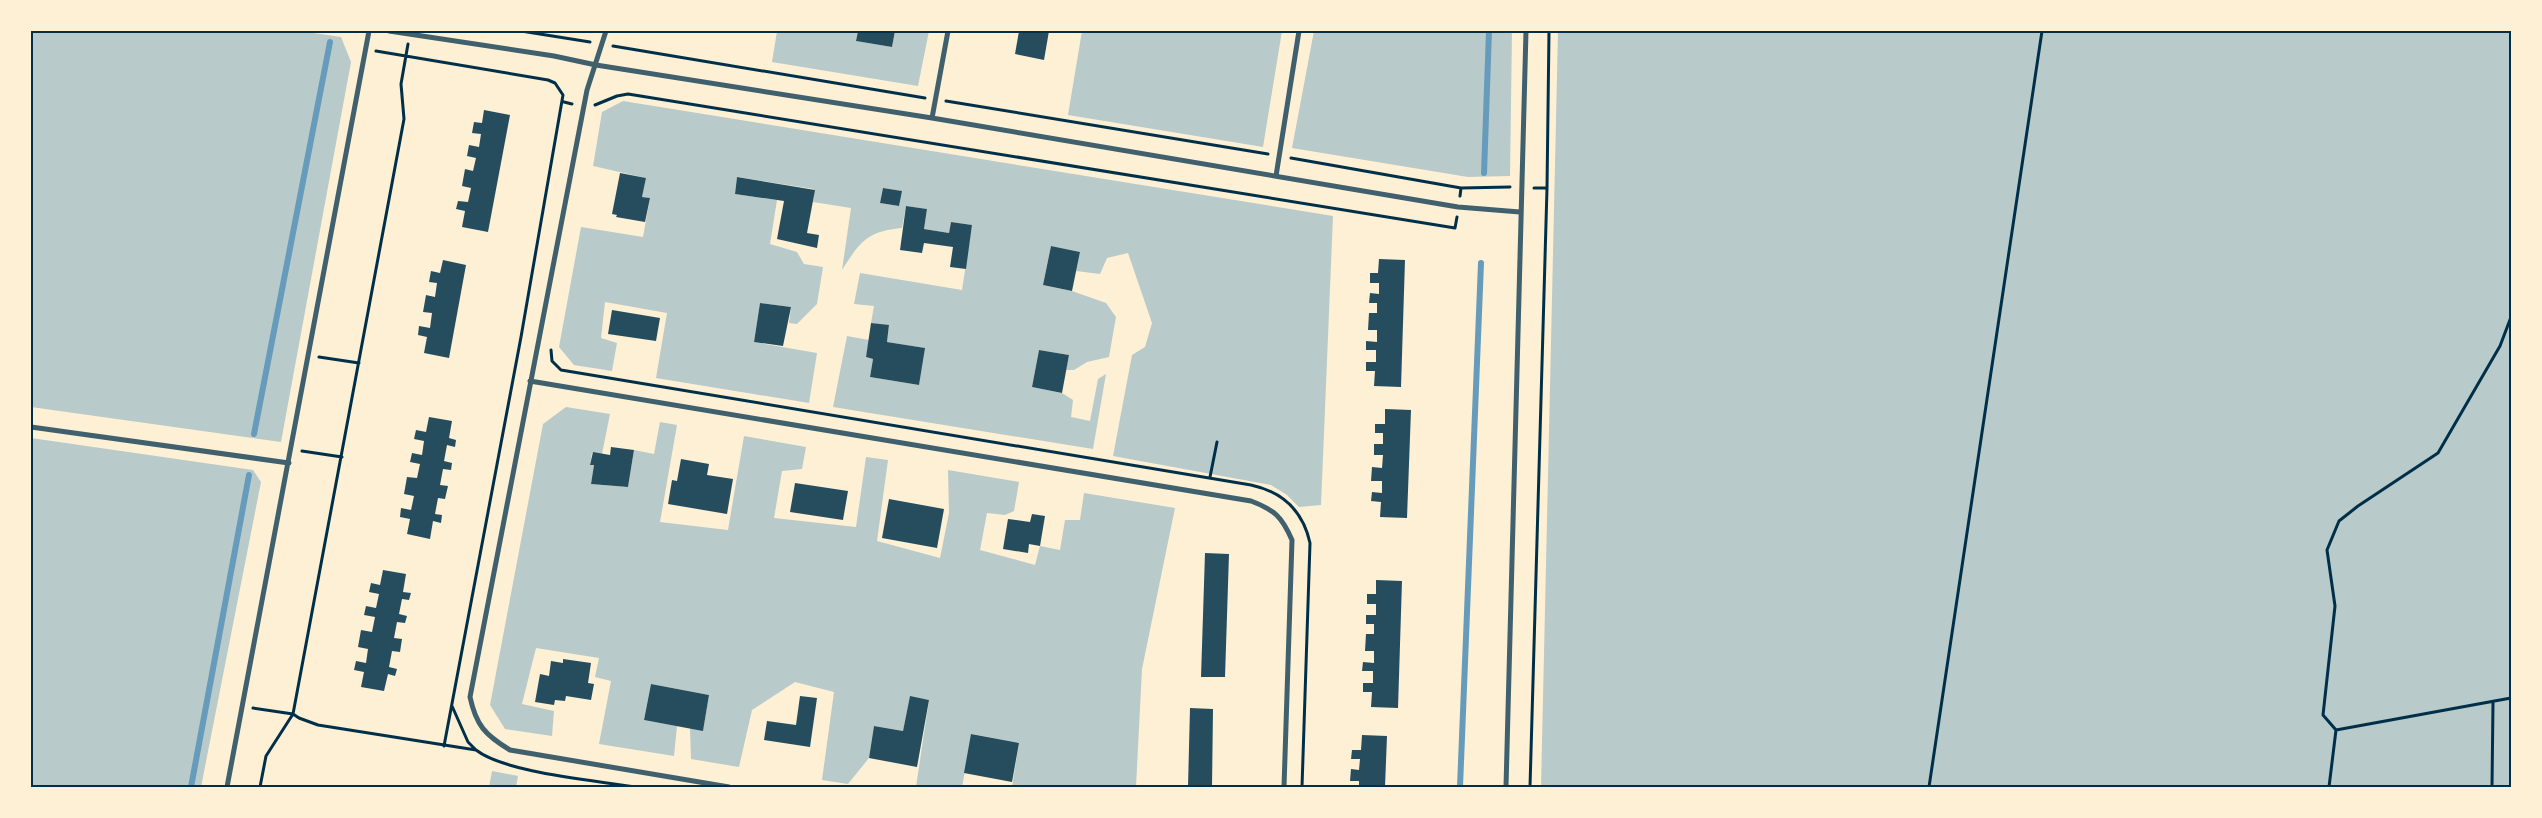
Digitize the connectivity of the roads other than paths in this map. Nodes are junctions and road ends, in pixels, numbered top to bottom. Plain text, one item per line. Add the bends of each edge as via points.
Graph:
1 (369, 31) edge
2 (389, 31) edge
3 (606, 31) edge
4 (948, 31) edge
5 (1298, 31) edge
6 (1526, 31) edge
7 (596, 65) junction
8 (932, 118) junction
9 (1276, 176) junction
10 (1520, 212) junction
11 (530, 381) junction
12 (31, 427) edge
13 (289, 463) junction
14 (227, 787) edge
15 (729, 787) edge
16 (1284, 787) edge
17 (1506, 787) edge

1 - 13 street
2 - 7 street
3 - 7 street
4 - 8 street
5 - 9 street
6 - 10 street
7 - 8 street
7 - 11 street via 587,90
8 - 9 street
9 - 10 street via 1458,207
10 - 17 street
11 - 15 street via 470,697 475,718 495,741 510,750
11 - 16 street via 1242,499 1272,509 1286,524 1292,540
12 - 13 street
13 - 14 street

